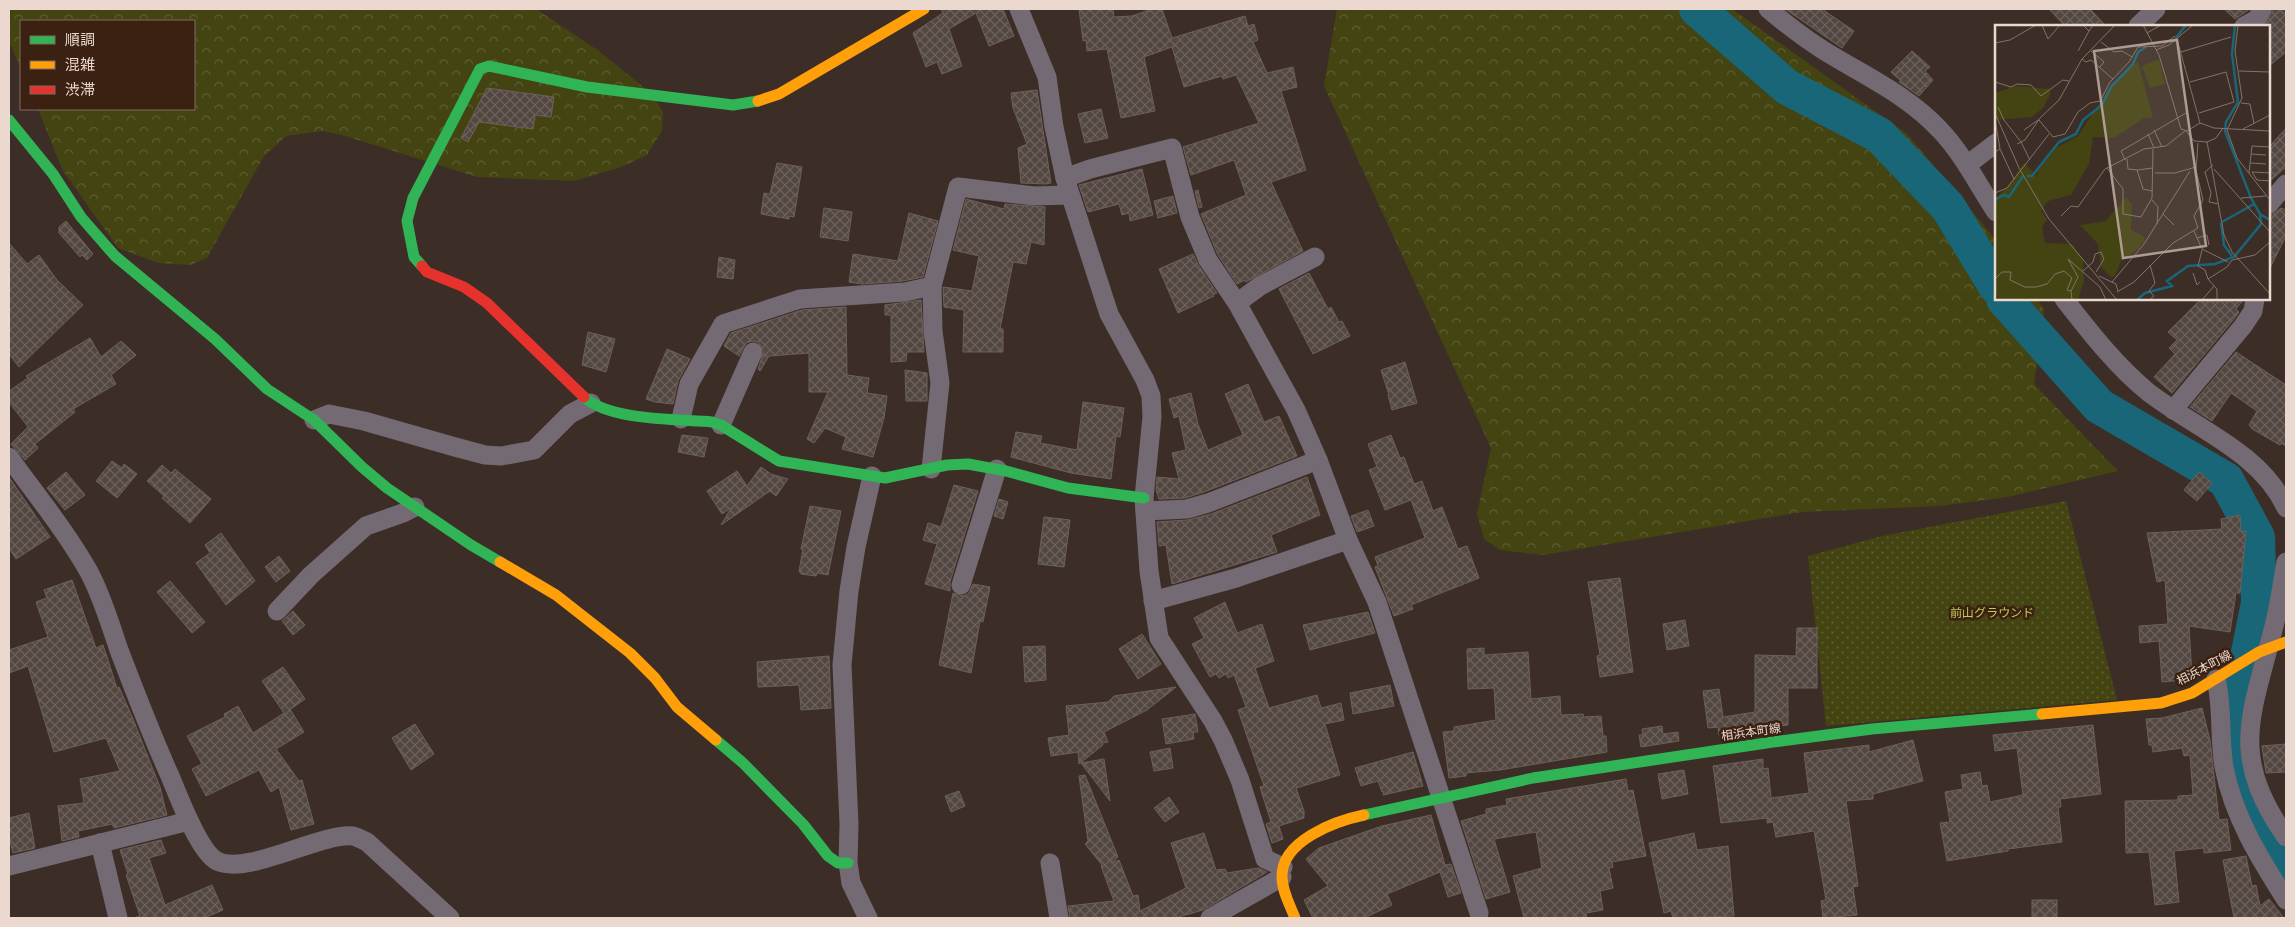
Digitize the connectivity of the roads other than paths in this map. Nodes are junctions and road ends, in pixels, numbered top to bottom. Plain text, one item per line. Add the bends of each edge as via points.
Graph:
1 (924, 9) edge
2 (1019, 9) edge
3 (1768, 9) edge
4 (2156, 9) edge
5 (2262, 9) edge
6 (2139, 25) edge
7 (2246, 25) edge
8 (9, 120) edge
9 (1995, 144) edge
10 (1967, 165) junction
11 (2286, 184) edge
12 (1067, 186) junction
13 (2270, 203) edge
14 (1995, 210) edge
15 (1315, 257) dead end
16 (932, 286) junction
17 (2065, 300) edge
18 (2255, 300) edge
19 (1237, 303) junction
20 (753, 352) dead end
21 (591, 403) junction
22 (2173, 410) junction
23 (681, 419) junction
24 (314, 420) junction
25 (721, 425) junction
26 (9, 457) edge
27 (1318, 460) junction
28 (931, 469) junction
29 (997, 469) junction
30 (872, 476) junction
31 (1145, 504) junction
32 (415, 507) junction
33 (2286, 508) edge
34 (1348, 540) junction
35 (2286, 562) edge
36 (961, 585) dead end
37 (1153, 601) junction
38 (277, 611) dead end
39 (2286, 642) edge
40 (2263, 650) junction
41 (2216, 679) junction
42 (1441, 798) junction
43 (189, 821) junction
44 (2286, 836) edge
45 (100, 843) junction
46 (848, 863) junction
47 (1050, 863) dead end
48 (9, 866) edge
49 (1283, 872) junction
50 (2286, 900) edge
51 (1479, 913) dead end
52 (118, 918) edge
53 (450, 918) edge
54 (868, 918) edge
55 (1059, 918) edge
56 (1210, 918) edge
57 (1295, 918) edge

1 - 21 street via 779,94 752,103 733,105 587,87 489,66 480,69 413,198 407,221 414,257 427,272 464,287 487,303
2 - 12 street via 1047,77
3 - 10 street via 1824,51 1880,82 1917,110 1940,129
4 - 6 street
5 - 7 street via 2257,19
8 - 24 street via 53,174 80,217 115,256 215,339 267,389
9 - 10 street
10 - 14 street
11 - 13 street
12 - 16 street via 1034,196 958,187
12 - 19 street via 1090,169 1172,148 1190,217 1208,260
12 - 31 street via 1109,314 1151,396
15 - 19 street via 1260,286
16 - 23 street via 905,292 800,299 723,324 689,384
16 - 28 street via 933,331 940,383
17 - 22 street via 2125,371
18 - 22 street via 2254,311 2243,326
19 - 27 street via 1296,410
20 - 25 street
21 - 23 street via 604,409
21 - 24 street via 570,414 534,450 502,456 485,455 329,414
22 - 33 street via 2257,469 2274,487
23 - 25 street
24 - 32 street via 362,467
25 - 30 street via 779,461
26 - 43 street via 67,536 90,574 142,713
27 - 31 street via 1187,509
27 - 34 street
28 - 29 street via 967,464
28 - 30 street via 900,477
29 - 31 street
29 - 36 street
30 - 46 street via 850,582 842,665
31 - 37 street
32 - 38 street via 366,526 311,575
32 - 46 street via 471,545 556,595 630,653 677,707 743,762 803,824 828,856 838,863
34 - 37 street via 1236,578
34 - 42 street via 1377,602
35 - 40 street via 2273,630
37 - 49 street via 1159,638 1223,740 1240,780 1265,859
39 - 40 street, 相浜本町線
40 - 41 street, 相浜本町線
40 - 44 street via 2248,748 2255,778 2272,816
41 - 42 street, 相浜本町線 via 2192,693 2161,702 1852,732 1533,778
41 - 50 street via 2220,694 2224,768 2229,786 2246,832
42 - 49 street, 相浜本町線 via 1353,817 1312,833 1290,854
42 - 51 street
43 - 45 street
43 - 53 street via 208,854 226,864 277,856 336,838 354,836 367,842
45 - 48 street
45 - 52 street
46 - 54 street via 851,883
47 - 55 street
49 - 56 street
49 - 57 street via 1284,891

